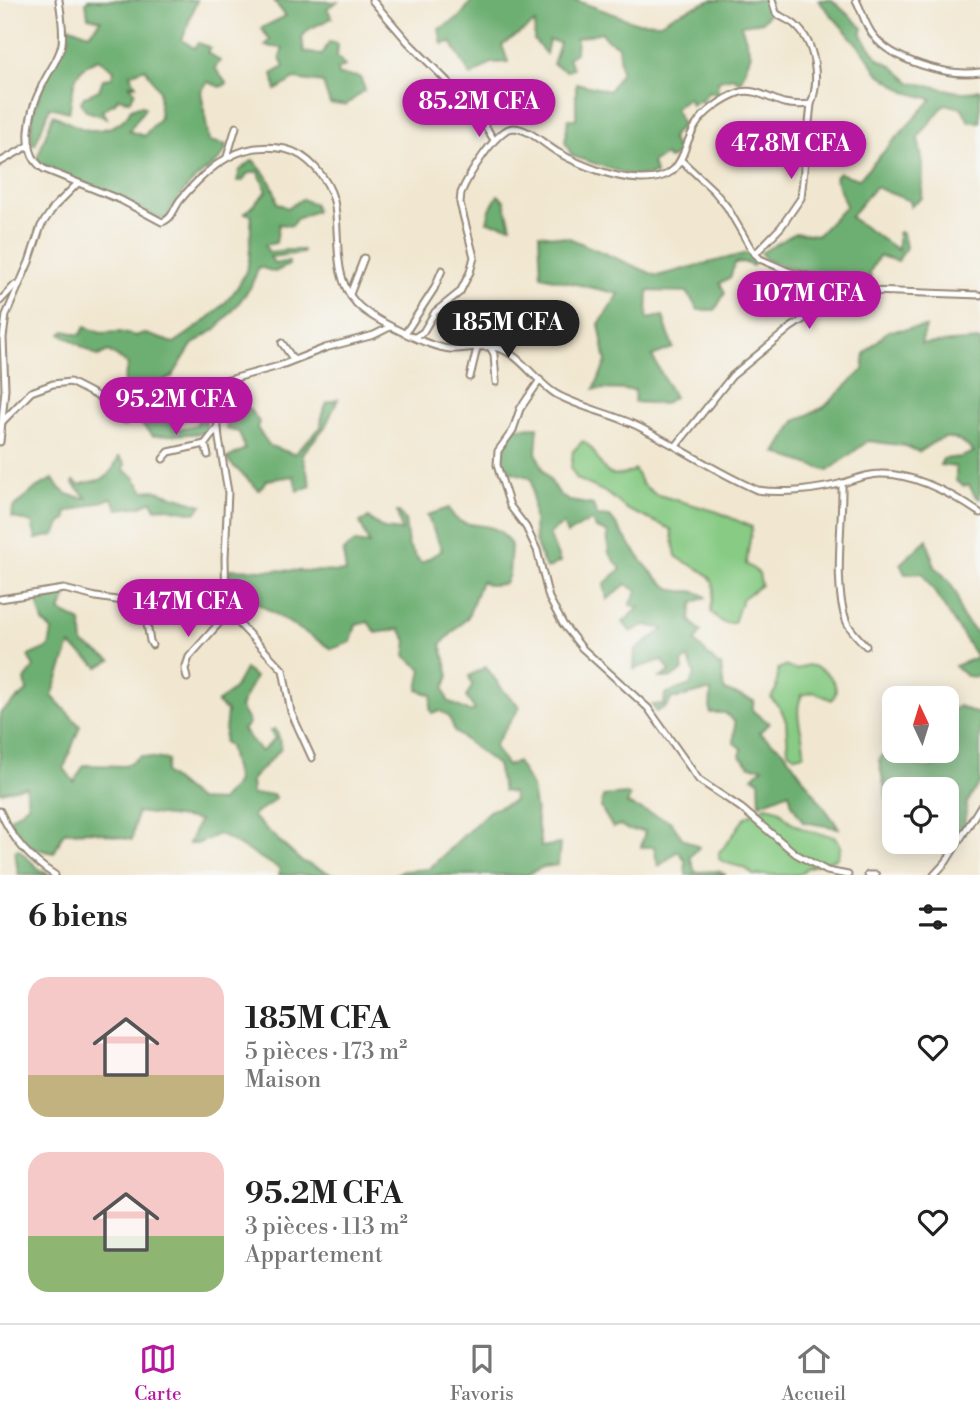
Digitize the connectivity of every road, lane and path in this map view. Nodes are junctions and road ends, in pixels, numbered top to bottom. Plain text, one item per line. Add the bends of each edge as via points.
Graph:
1 (60, 0) edge
2 (372, 0) edge
3 (772, 0) edge
4 (856, 0) edge
5 (980, 72) edge
6 (811, 104) junction
7 (236, 127) dead end
8 (494, 139) junction
9 (30, 145) junction
10 (226, 158) junction
11 (0, 162) edge
12 (682, 164) junction
13 (77, 184) junction
14 (755, 254) junction
15 (364, 258) dead end
16 (442, 271) dead end
17 (20, 280) junction
18 (871, 291) junction
19 (350, 294) junction
20 (980, 295) edge
21 (0, 301) edge
22 (390, 327) junction
23 (406, 332) junction
24 (415, 337) junction
25 (282, 343) dead end
26 (490, 347) junction
27 (477, 348) junction
28 (293, 359) junction
29 (470, 377) dead end
30 (540, 380) junction
31 (495, 382) dead end
32 (214, 384) junction
33 (2, 391) edge
34 (2, 422) junction
35 (218, 428) junction
36 (0, 442) edge
37 (205, 444) junction
38 (676, 446) junction
39 (208, 455) dead end
40 (163, 459) dead end
41 (842, 483) junction
42 (980, 513) edge
43 (0, 599) edge
44 (168, 607) junction
45 (227, 611) junction
46 (152, 645) dead end
47 (866, 646) dead end
48 (187, 678) dead end
49 (312, 758) dead end
50 (980, 807) edge
51 (0, 811) edge
52 (55, 875) edge
53 (848, 875) edge
54 (868, 875) edge
55 (876, 875) edge
56 (934, 875) edge

1 - 9 street via 62,43 34,104
2 - 8 street via 474,108
3 - 6 street via 776,13 798,27 809,46 815,64
4 - 5 street via 873,35 897,54 944,71
6 - 12 street via 783,102 751,91 737,93 695,126
6 - 14 street via 801,198 781,228
7 - 10 street
8 - 12 street via 516,129 566,157 631,178 657,177
8 - 24 street via 460,198 473,251 470,272 460,292 435,312
9 - 11 street
9 - 13 street via 37,164
10 - 13 street via 192,186 165,222
10 - 19 street via 241,150 268,146 298,153 317,169 334,202 339,255
12 - 14 street via 727,207
13 - 17 street via 46,218
14 - 18 street via 790,272
15 - 19 street
16 - 23 street
17 - 21 street
17 - 33 street via 3,327
18 - 20 street
18 - 38 street via 790,328 732,376
19 - 22 street via 361,308
22 - 23 street
22 - 28 street
23 - 24 street
24 - 27 street via 443,348
25 - 28 street
26 - 27 street
26 - 30 street via 505,351
26 - 31 street
27 - 29 street
28 - 32 street
30 - 38 street via 561,397
30 - 53 street via 498,451 497,465 510,506 537,550 549,598 563,624 582,648 648,708 699,780 796,854 827,871
32 - 34 street via 177,380 110,399 70,383 53,384 31,392
32 - 35 street
33 - 34 street
34 - 36 street
35 - 37 street
35 - 45 street via 228,492
37 - 39 street
37 - 40 street via 169,452
38 - 41 street via 757,490 792,491
41 - 42 street via 880,474 907,477
41 - 47 street via 841,598 846,623
43 - 44 street via 64,589
44 - 45 street
44 - 46 street via 147,624
45 - 48 street via 190,657
45 - 49 street via 283,670 291,712
50 - 56 street
51 - 52 street via 21,847
54 - 55 street

